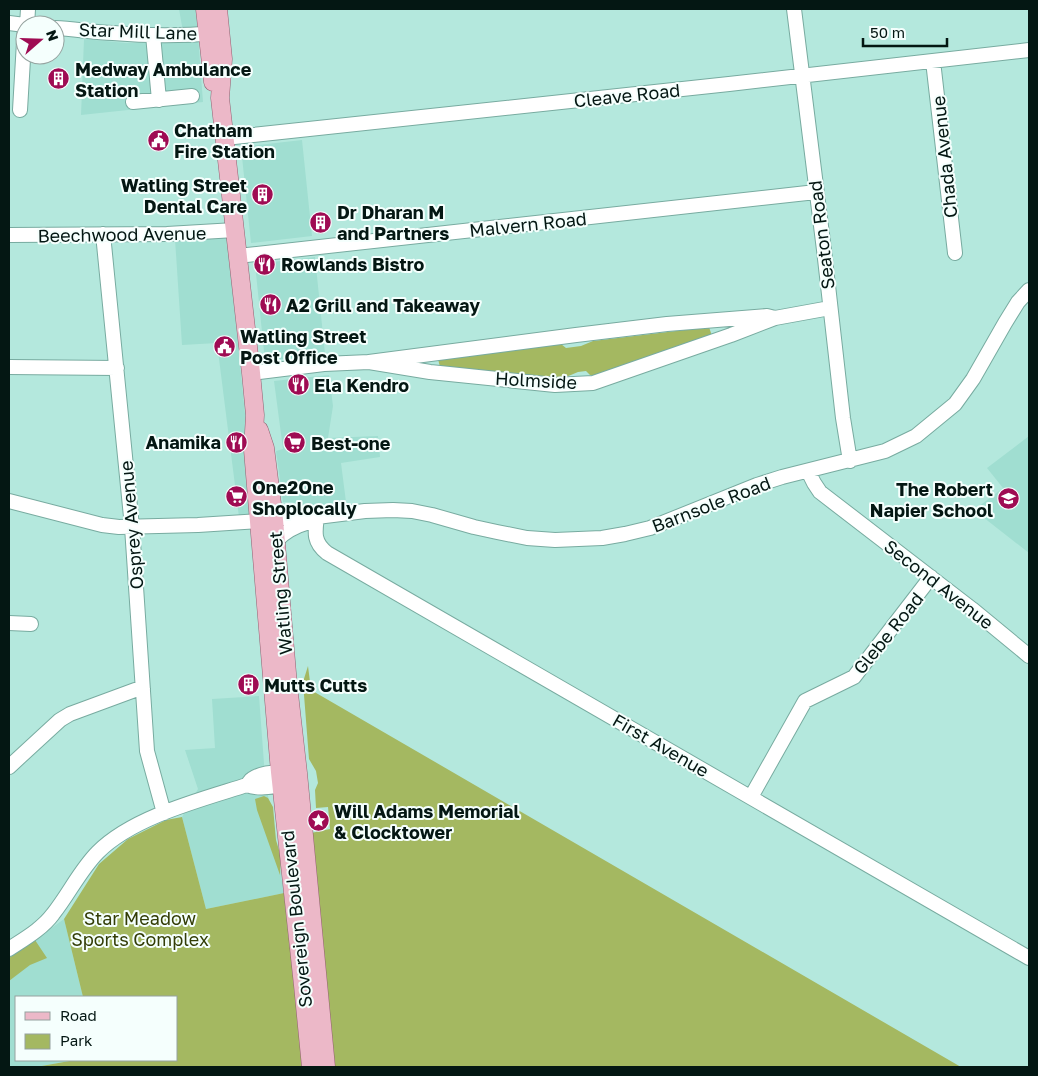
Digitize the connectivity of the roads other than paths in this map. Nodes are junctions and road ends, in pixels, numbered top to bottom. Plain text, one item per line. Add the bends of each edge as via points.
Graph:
1 (205, 9) edge
2 (218, 9) edge
3 (794, 9) edge
4 (65, 29) edge
5 (214, 33) junction
6 (153, 34) junction
7 (1029, 50) edge
8 (933, 61) junction
9 (23, 65) edge
10 (803, 75) junction
11 (192, 96) dead end
12 (159, 100) junction
13 (133, 102) dead end
14 (20, 110) dead end
15 (225, 138) junction
16 (816, 192) junction
17 (235, 230) junction
18 (103, 234) junction
19 (9, 235) edge
20 (955, 253) dead end
21 (238, 256) junction
22 (1029, 290) edge
23 (830, 308) junction
24 (775, 318) junction
25 (721, 319) junction
26 (725, 338) junction
27 (429, 354) junction
28 (369, 362) junction
29 (9, 367) edge
30 (117, 368) junction
31 (430, 372) junction
32 (251, 373) junction
33 (850, 461) junction
34 (808, 471) junction
35 (9, 501) edge
36 (317, 516) junction
37 (267, 521) junction
38 (132, 526) junction
39 (276, 541) junction
40 (931, 578) junction
41 (9, 623) edge
42 (31, 624) dead end
43 (1029, 656) edge
44 (143, 689) junction
45 (9, 767) edge
46 (289, 778) junction
47 (751, 797) junction
48 (164, 814) junction
49 (9, 949) edge
50 (1029, 958) edge
51 (311, 1067) edge
52 (326, 1067) edge

1 - 5 main road, Watling Street
2 - 5 main road, Watling Street
3 - 10 street, Seaton Road
4 - 6 street, Star Mill Lane
5 - 6 street, Star Mill Lane
5 - 15 main road, Watling Street via 213,84 220,98
6 - 12 street
7 - 8 street, Cleave Road
8 - 10 street, Cleave Road
8 - 20 street, Chada Avenue
9 - 14 street
10 - 15 street, Cleave Road
10 - 16 street, Seaton Road
11 - 12 street
12 - 13 street
15 - 17 main road, Watling Street
16 - 21 street, Malvern Road
16 - 23 street, Seaton Road
17 - 18 street, Beechwood Avenue
17 - 21 main road, Watling Street
18 - 19 street, Beechwood Avenue
18 - 30 street, Osprey Avenue
21 - 32 main road, Watling Street
22 - 33 street, Barnsole Road via 1018,302 955,404 916,436 885,451
23 - 24 street, Holmside
23 - 33 street, Seaton Road
24 - 25 street, Holmside
24 - 26 street, Holmside
25 - 26 street
25 - 27 street, Holmside
26 - 31 street, Holmside via 593,383 555,385
27 - 28 street, Holmside
27 - 31 street
28 - 31 street, Holmside
28 - 32 street, Holmside
29 - 30 street
30 - 38 street, Osprey Avenue
32 - 37 main road, Watling Street via 255,415 265,448
33 - 34 street, Barnsole Road
34 - 36 street, Barnsole Road via 757,485 650,528 595,539 528,538 407,511
34 - 40 street, Second Avenue via 820,492
35 - 38 street, Barnsole Road via 102,525
36 - 37 street, Barnsole Road
36 - 39 street, Barnsole Road via 314,521 286,531
36 - 47 street, First Avenue via 314,533 327,553
37 - 38 street, Barnsole Road
37 - 39 main road, Watling Street
37 - 46 main road, Watling Street
38 - 44 street, Osprey Avenue
39 - 46 main road, Watling Street via 288,685
40 - 43 street, Second Avenue
40 - 47 street, Glebe Road via 854,677 805,701
41 - 42 street
44 - 45 street via 70,714
44 - 48 street, Osprey Avenue via 147,751
46 - 48 street via 253,787 247,785
46 - 51 main road, Sovereign Boulevard
46 - 52 main road, Sovereign Boulevard
47 - 50 street, First Avenue
48 - 49 street via 111,840 96,853 52,915

